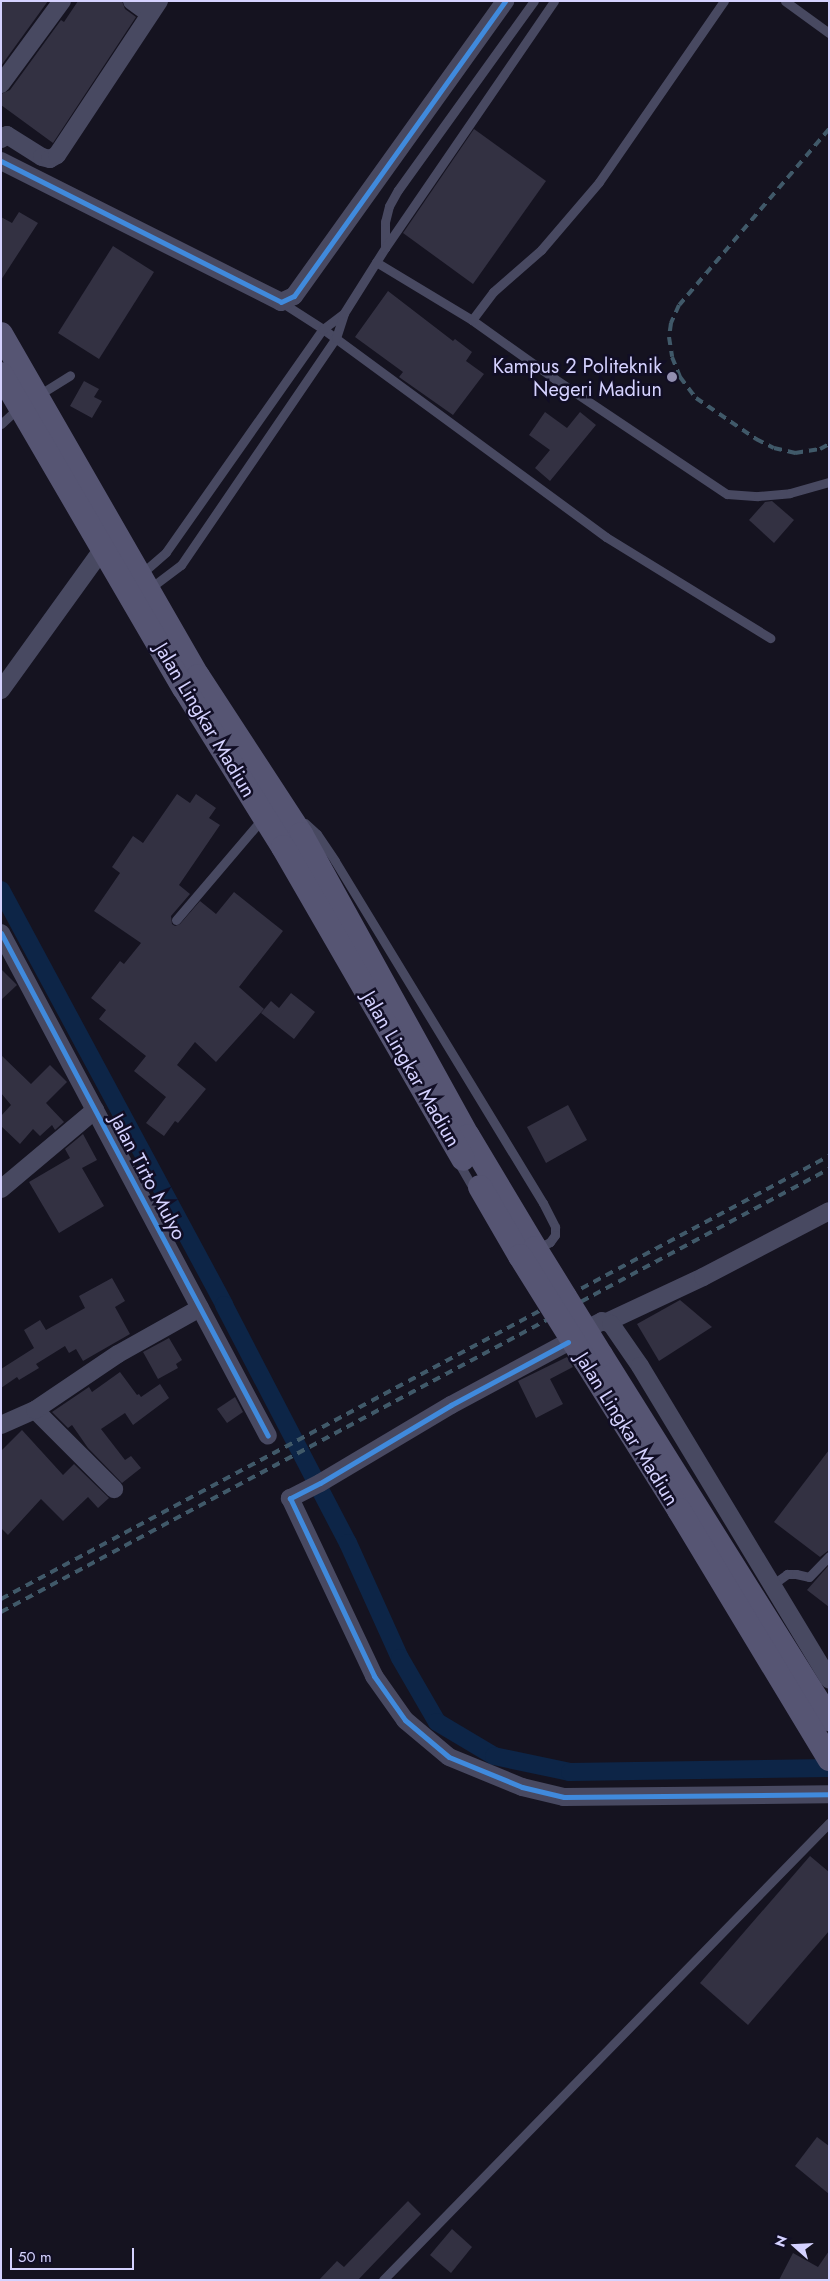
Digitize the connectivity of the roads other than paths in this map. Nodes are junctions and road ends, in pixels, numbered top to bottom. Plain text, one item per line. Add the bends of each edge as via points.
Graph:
1 (62, 1) edge
2 (132, 1) edge
3 (505, 1) edge
4 (534, 1) edge
5 (554, 1) edge
6 (724, 1) edge
7 (785, 1) edge
8 (154, 8) edge
9 (829, 33) edge
10 (1, 84) edge
11 (2, 135) edge
12 (1, 161) edge
13 (385, 248) junction
14 (376, 262) junction
15 (281, 302) junction
16 (344, 313) junction
17 (472, 320) junction
18 (323, 329) junction
19 (1, 334) edge
20 (336, 338) junction
21 (1, 374) edge
22 (70, 375) dead end
23 (29, 401) junction
24 (1, 424) edge
25 (236, 454) junction
26 (250, 465) junction
27 (829, 482) edge
28 (104, 547) junction
29 (144, 582) junction
30 (770, 638) dead end
31 (1, 690) edge
32 (273, 817) junction
33 (288, 876) dead end
34 (176, 920) dead end
35 (1, 933) edge
36 (8, 965) edge
37 (95, 1110) junction
38 (1, 1189) edge
39 (829, 1211) edge
40 (200, 1308) junction
41 (607, 1322) junction
42 (568, 1342) junction
43 (35, 1410) junction
44 (1, 1425) edge
45 (268, 1436) dead end
46 (114, 1489) dead end
47 (829, 1556) edge
48 (772, 1585) junction
49 (829, 1679) edge
50 (814, 1715) edge
51 (825, 1753) edge
52 (829, 1794) edge
53 (829, 1823) edge
54 (382, 2280) edge

1 - 10 street
2 - 8 street
3 - 15 street via 294,296
4 - 13 lane via 398,190 385,222
5 - 13 lane
6 - 17 lane via 599,182 541,250 493,292
7 - 9 lane
8 - 11 street via 57,155 50,159 42,158
12 - 15 street
13 - 14 lane
14 - 16 lane
14 - 17 lane
15 - 18 lane
16 - 18 lane
16 - 20 lane
17 - 27 lane via 727,494 790,493
18 - 20 lane
18 - 25 lane
19 - 23 main road, Jalan Lingkar Madiun
20 - 26 lane
20 - 30 lane via 606,537
21 - 23 main road, Jalan Lingkar Madiun
22 - 23 lane
23 - 24 lane
23 - 28 main road, Jalan Lingkar Madiun
23 - 29 main road, Jalan Lingkar Madiun
25 - 26 lane
25 - 29 lane
26 - 29 lane via 181,565
28 - 31 street
28 - 32 main road, Jalan Lingkar Madiun via 184,688
29 - 32 main road, Jalan Lingkar Madiun
32 - 33 lane via 317,834 543,1203 555,1227 555,1235 550,1242 531,1253 514,1257
32 - 34 lane
32 - 50 main road, Jalan Lingkar Madiun, bridge via 525,1264 679,1510
35 - 36 street, Jalan Tirto Mulyo
36 - 37 street, Jalan Tirto Mulyo
37 - 38 street
37 - 40 street, Jalan Tirto Mulyo
39 - 41 street via 704,1277
40 - 43 street via 118,1354
40 - 45 street, Jalan Tirto Mulyo
41 - 42 street via 602,1321
41 - 48 street via 640,1366
42 - 50 street via 783,1700 792,1712
42 - 52 street via 290,1498 374,1676 405,1720 449,1757 522,1788 564,1797
43 - 44 street
43 - 46 street
47 - 48 lane via 809,1577 787,1574
48 - 49 street
50 - 51 main road, Jalan Lingkar Madiun
53 - 54 lane

